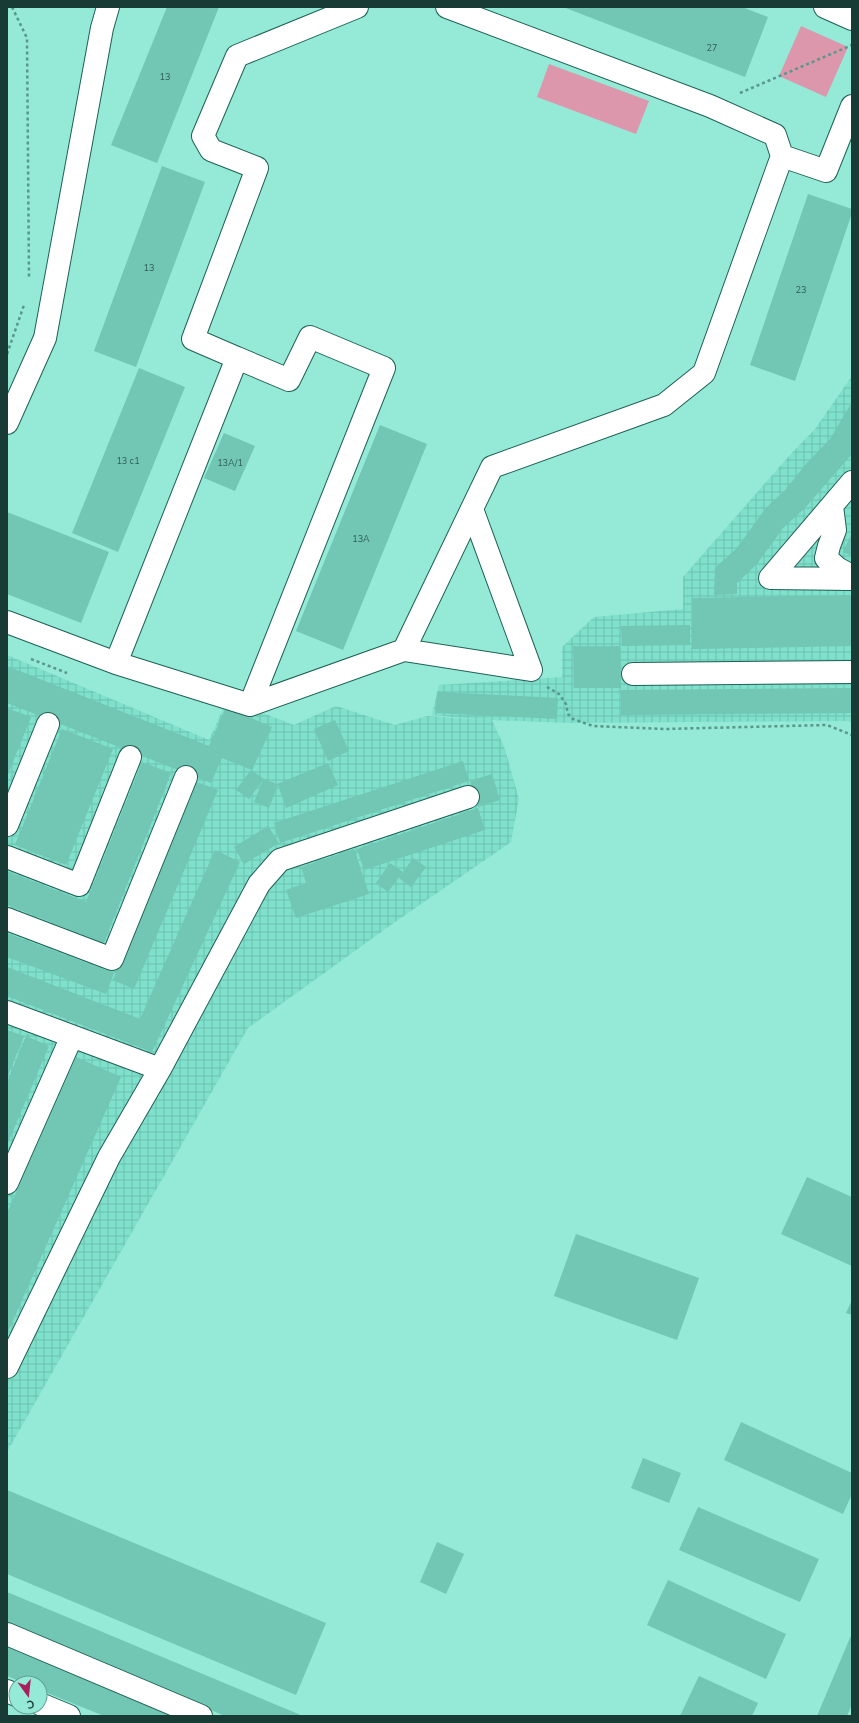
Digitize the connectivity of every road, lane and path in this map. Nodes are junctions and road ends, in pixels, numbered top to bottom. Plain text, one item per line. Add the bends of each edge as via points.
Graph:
1 (12, 7) edge
2 (108, 7) edge
3 (357, 7) edge
4 (447, 7) edge
5 (825, 7) edge
6 (852, 19) edge
7 (852, 45) edge
8 (710, 106) junction
9 (852, 106) edge
10 (782, 156) junction
11 (29, 283) dead end
12 (24, 305) dead end
13 (7, 354) edge
14 (237, 358) junction
15 (7, 423) edge
16 (852, 482) edge
17 (832, 506) junction
18 (472, 509) junction
19 (852, 576) edge
20 (852, 579) edge
21 (7, 622) edge
22 (404, 650) junction
23 (116, 663) junction
24 (531, 670) junction
25 (852, 672) edge
26 (633, 674) dead end
27 (250, 705) junction
28 (48, 724) dead end
29 (852, 735) edge
30 (130, 757) dead end
31 (186, 777) dead end
32 (468, 797) dead end
33 (7, 825) edge
34 (7, 857) edge
35 (7, 919) edge
36 (7, 1012) edge
37 (72, 1036) junction
38 (160, 1069) junction
39 (7, 1183) edge
40 (7, 1367) edge
41 (7, 1634) edge
42 (48, 1707) edge
43 (69, 1716) edge
44 (201, 1716) edge

1 - 11 path via 27,38
2 - 15 lane via 45,338
3 - 14 lane via 237,56 203,136 211,150 257,168 193,339
4 - 8 lane
5 - 6 lane
7 - 8 path
8 - 10 lane via 775,135
9 - 10 lane via 826,171
10 - 18 lane via 704,373 664,405 492,467
12 - 13 path
14 - 23 lane
14 - 27 lane via 289,380 310,337 384,368
16 - 17 lane
17 - 19 lane via 835,530 826,558
17 - 20 lane via 770,578
18 - 22 lane
18 - 24 lane
21 - 23 lane
22 - 24 lane
22 - 27 lane
23 - 27 lane
24 - 29 path via 547,687 559,694 573,719 593,726 665,729 828,725
25 - 26 lane
28 - 33 lane
30 - 34 lane via 79,885
31 - 35 lane via 112,959
32 - 38 lane via 280,860 259,884
36 - 37 lane
37 - 38 lane
37 - 39 lane
38 - 40 lane via 109,1157
41 - 44 lane
42 - 43 lane

